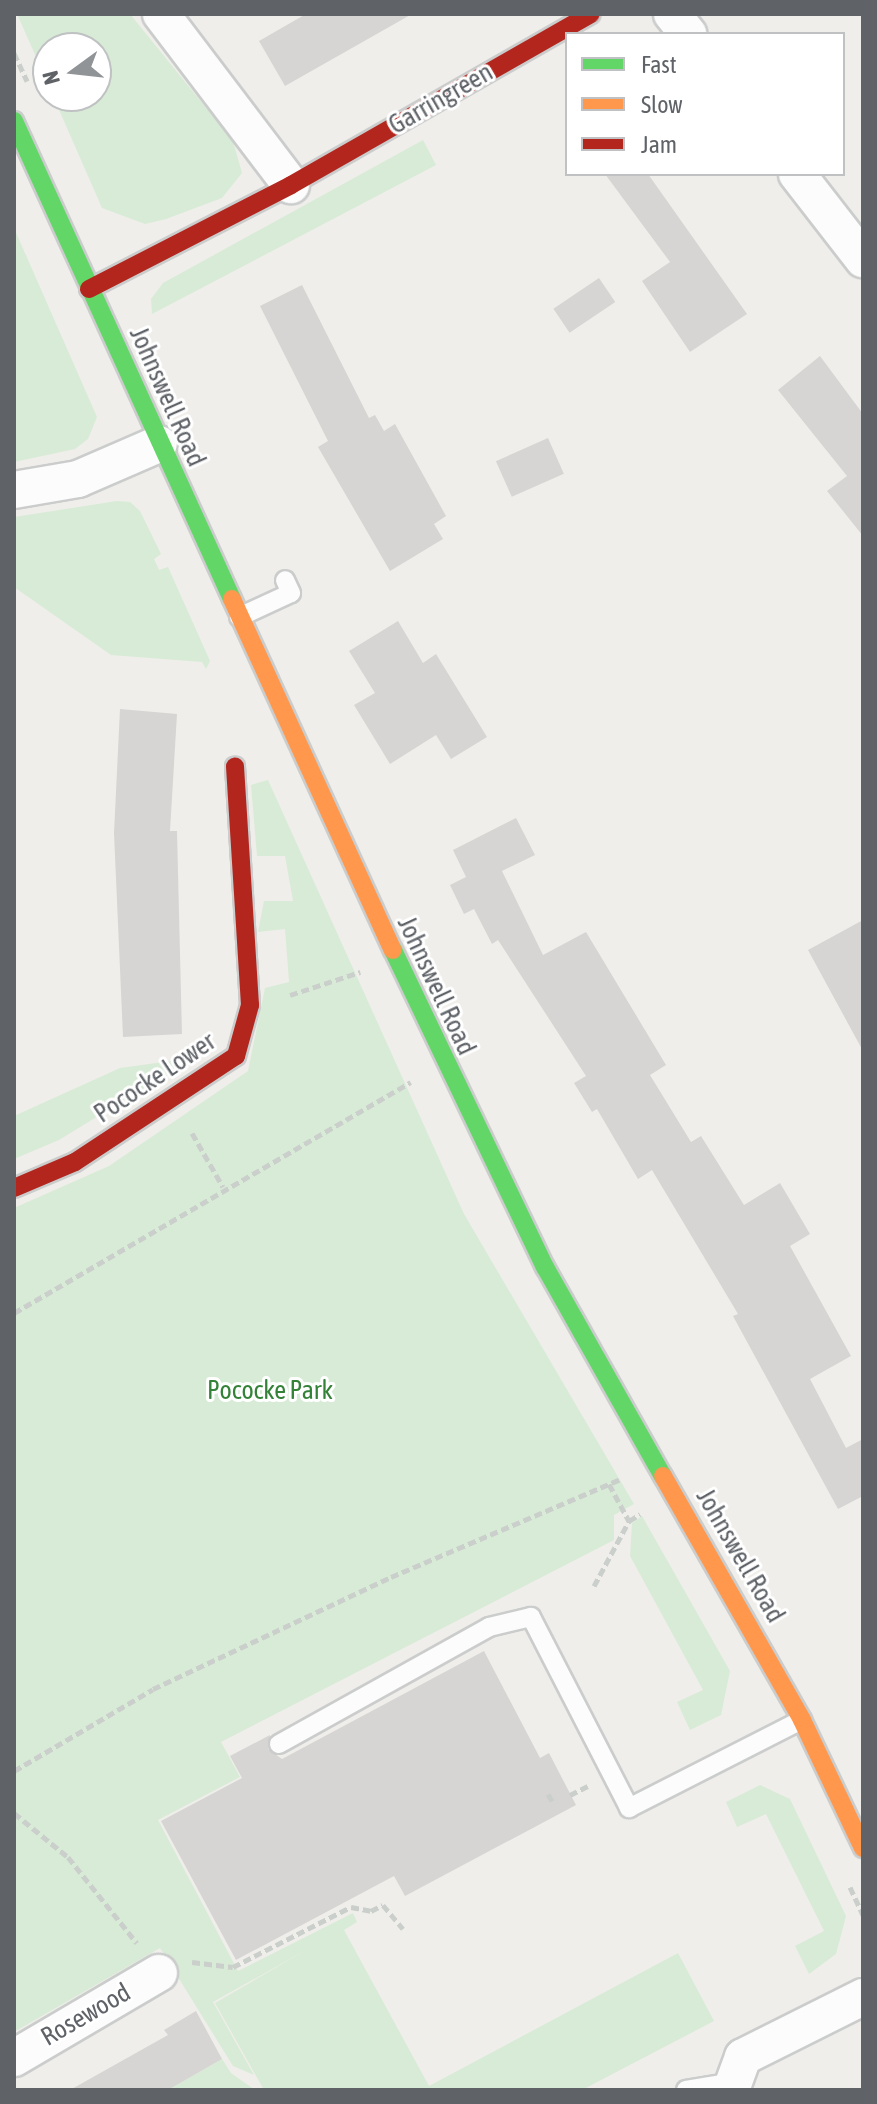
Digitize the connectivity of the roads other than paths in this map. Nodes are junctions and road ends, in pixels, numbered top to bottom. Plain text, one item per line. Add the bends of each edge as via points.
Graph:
1 (161, 14) edge
2 (591, 14) edge
3 (672, 14) edge
4 (686, 32) edge
5 (14, 121) edge
6 (799, 176) edge
7 (291, 185) junction
8 (863, 259) edge
9 (89, 289) junction
10 (159, 444) junction
11 (14, 490) edge
12 (285, 580) dead end
13 (239, 617) junction
14 (235, 766) dead end
15 (14, 1188) edge
16 (802, 1720) junction
17 (279, 1744) dead end
18 (863, 1848) edge
19 (158, 1960) road end
20 (863, 1997) edge
21 (14, 2058) edge
22 (733, 2086) edge
23 (686, 2090) edge

1 - 7 street
2 - 7 street, Garringreen
3 - 4 street
5 - 9 street, Johnswell Road
6 - 8 street
7 - 9 street, Garringreen
9 - 10 street, Johnswell Road
10 - 11 street via 78,479
10 - 13 street, Johnswell Road
12 - 13 lane via 291,593
13 - 16 street, Johnswell Road via 395,960 545,1267
14 - 15 street, Pococke Lower via 250,1005 236,1056 75,1162
16 - 17 lane via 629,1808 531,1617 489,1627
16 - 18 street, Johnswell Road
19 - 21 street, Rosewood
20 - 22 street via 743,2057
22 - 23 lane

